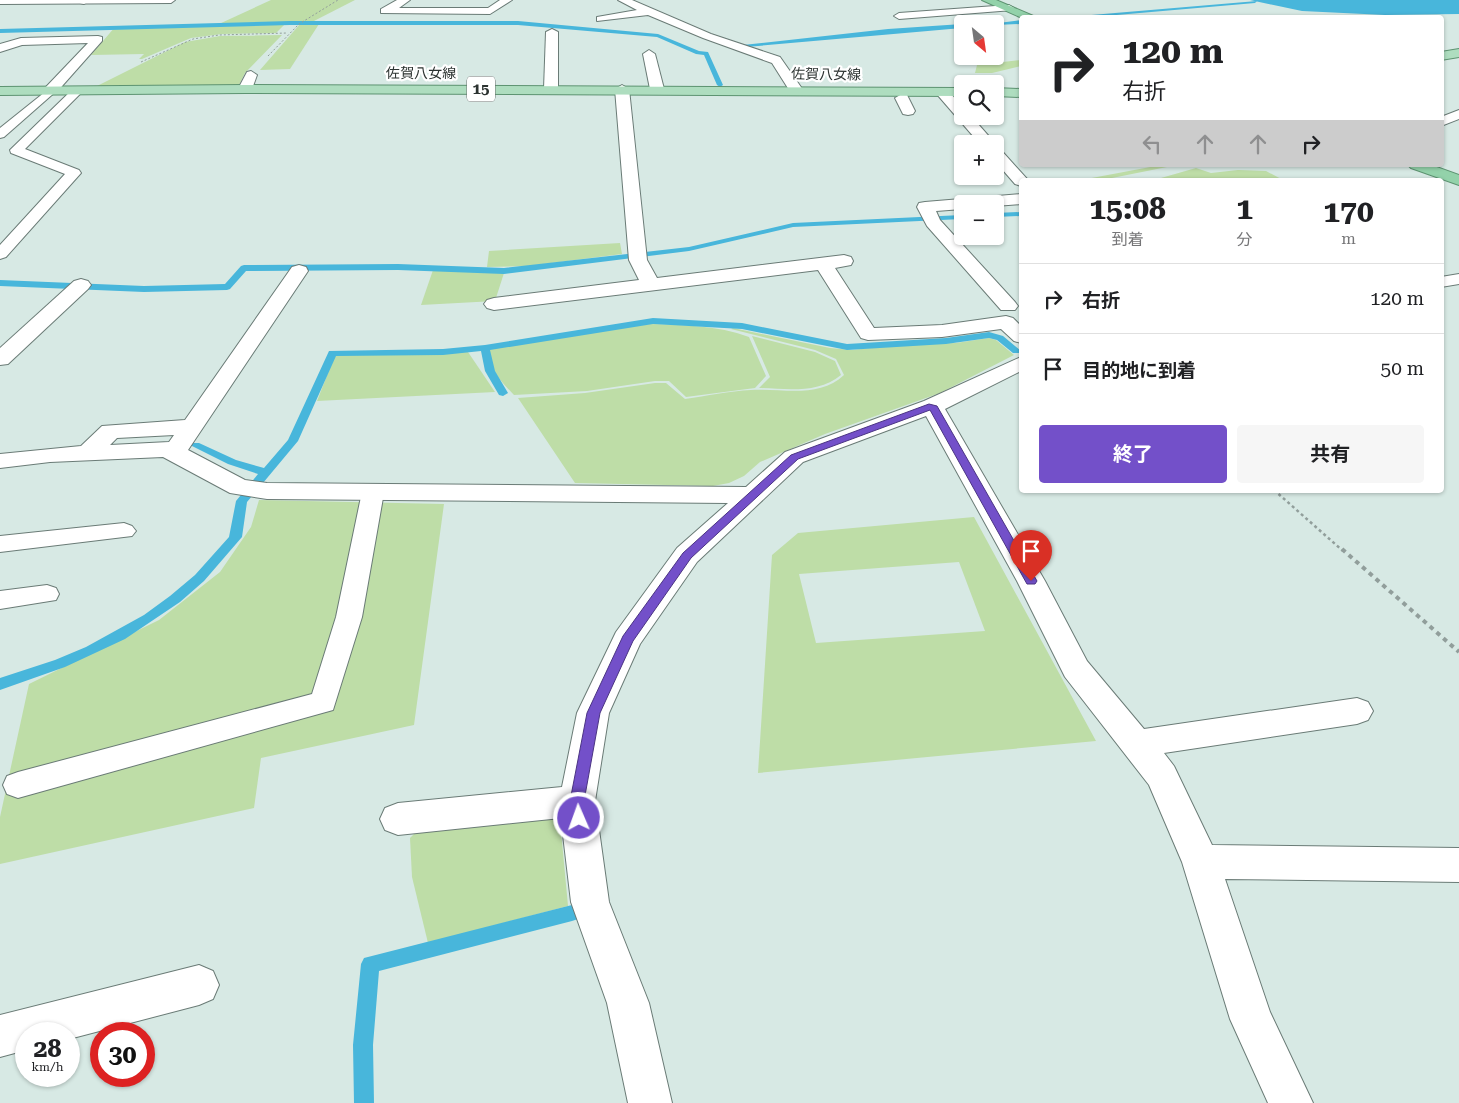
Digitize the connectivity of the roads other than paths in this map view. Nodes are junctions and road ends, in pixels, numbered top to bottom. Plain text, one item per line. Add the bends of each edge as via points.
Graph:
1 (85, 0) edge
2 (171, 0) edge
3 (405, 0) edge
4 (507, 0) edge
5 (623, 0) edge
6 (987, 0) edge
7 (0, 1) edge
8 (673, 8) dead end
9 (1009, 8) junction
10 (649, 11) junction
11 (1026, 15) edge
12 (899, 16) dead end
13 (601, 19) dead end
14 (552, 32) dead end
15 (0, 48) edge
16 (1459, 53) edge
17 (649, 54) dead end
18 (1444, 56) edge
19 (251, 75) dead end
20 (245, 89) junction
21 (551, 89) junction
22 (622, 89) junction
23 (657, 89) junction
24 (50, 90) junction
25 (78, 90) junction
26 (796, 90) junction
27 (0, 91) edge
28 (942, 92) junction
29 (954, 92) edge
30 (1004, 92) edge
31 (1019, 93) edge
32 (902, 98) dead end
33 (954, 106) edge
34 (908, 111) dead end
35 (1459, 114) edge
36 (1444, 121) edge
37 (971, 125) edge
38 (0, 134) edge
39 (980, 135) edge
40 (1004, 162) edge
41 (1422, 167) edge
42 (1019, 179) edge
43 (1459, 180) edge
44 (1019, 199) edge
45 (0, 254) edge
46 (844, 261) dead end
47 (823, 264) junction
48 (299, 271) dead end
49 (1459, 279) edge
50 (1444, 282) edge
51 (651, 284) junction
52 (80, 286) dead end
53 (494, 304) dead end
54 (1008, 306) dead end
55 (1019, 335) edge
56 (0, 359) edge
57 (1019, 364) edge
58 (932, 406) junction
59 (191, 427) junction
60 (88, 453) junction
61 (174, 453) junction
62 (0, 461) edge
63 (373, 492) junction
64 (750, 495) junction
65 (124, 531) dead end
66 (0, 544) edge
67 (47, 594) dead end
68 (0, 600) edge
69 (1356, 711) dead end
70 (1136, 744) junction
71 (18, 785) dead end
72 (577, 801) junction
73 (398, 820) dead end
74 (1201, 862) junction
75 (1459, 865) edge
76 (199, 986) dead end
77 (0, 1036) edge
78 (650, 1103) edge
79 (1291, 1103) edge

1 - 2 lane
1 - 7 lane
3 - 4 street via 385,11 490,11
5 - 10 street
6 - 9 highway
8 - 10 street
9 - 11 highway
9 - 12 street
10 - 13 street
10 - 26 street via 776,60
14 - 21 street
15 - 24 street via 21,42 98,38
16 - 18 main road
17 - 23 street
19 - 20 street
20 - 21 main road, 佐賀八女線 / 15
20 - 25 main road, 佐賀八女線 / 15
21 - 22 main road, 佐賀八女線 / 15
22 - 23 main road, 佐賀八女線 / 15
22 - 51 street via 638,260
23 - 26 main road, 佐賀八女線 / 15
24 - 25 main road, 佐賀八女線 / 15
24 - 27 main road, 佐賀八女線 / 15
24 - 38 lane
25 - 45 lane via 16,150 74,173
26 - 28 main road, 佐賀八女線 / 15
28 - 29 main road, 佐賀八女線 / 15
28 - 33 street
30 - 31 main road
32 - 34 street
35 - 36 street
37 - 39 street
40 - 42 street
41 - 43 highway
44 - 54 street via 925,206 933,222
46 - 47 street
47 - 51 street
47 - 55 street via 868,334 1006,322
48 - 59 street
49 - 50 lane
51 - 53 street
52 - 56 street
57 - 58 street
58 - 64 street via 794,457
58 - 70 street via 1031,581 1076,669
59 - 60 street via 110,431
59 - 61 street
60 - 61 street via 167,449
60 - 62 street
61 - 63 street via 238,487 267,491
63 - 64 street
63 - 71 lane via 349,617 323,702
64 - 72 street via 687,555 628,640 593,713
65 - 66 lane
67 - 68 lane
69 - 70 street
70 - 74 street via 1162,776
72 - 73 street
72 - 78 street via 590,902 628,1003
74 - 75 street
74 - 79 street via 1250,1019
76 - 77 street

